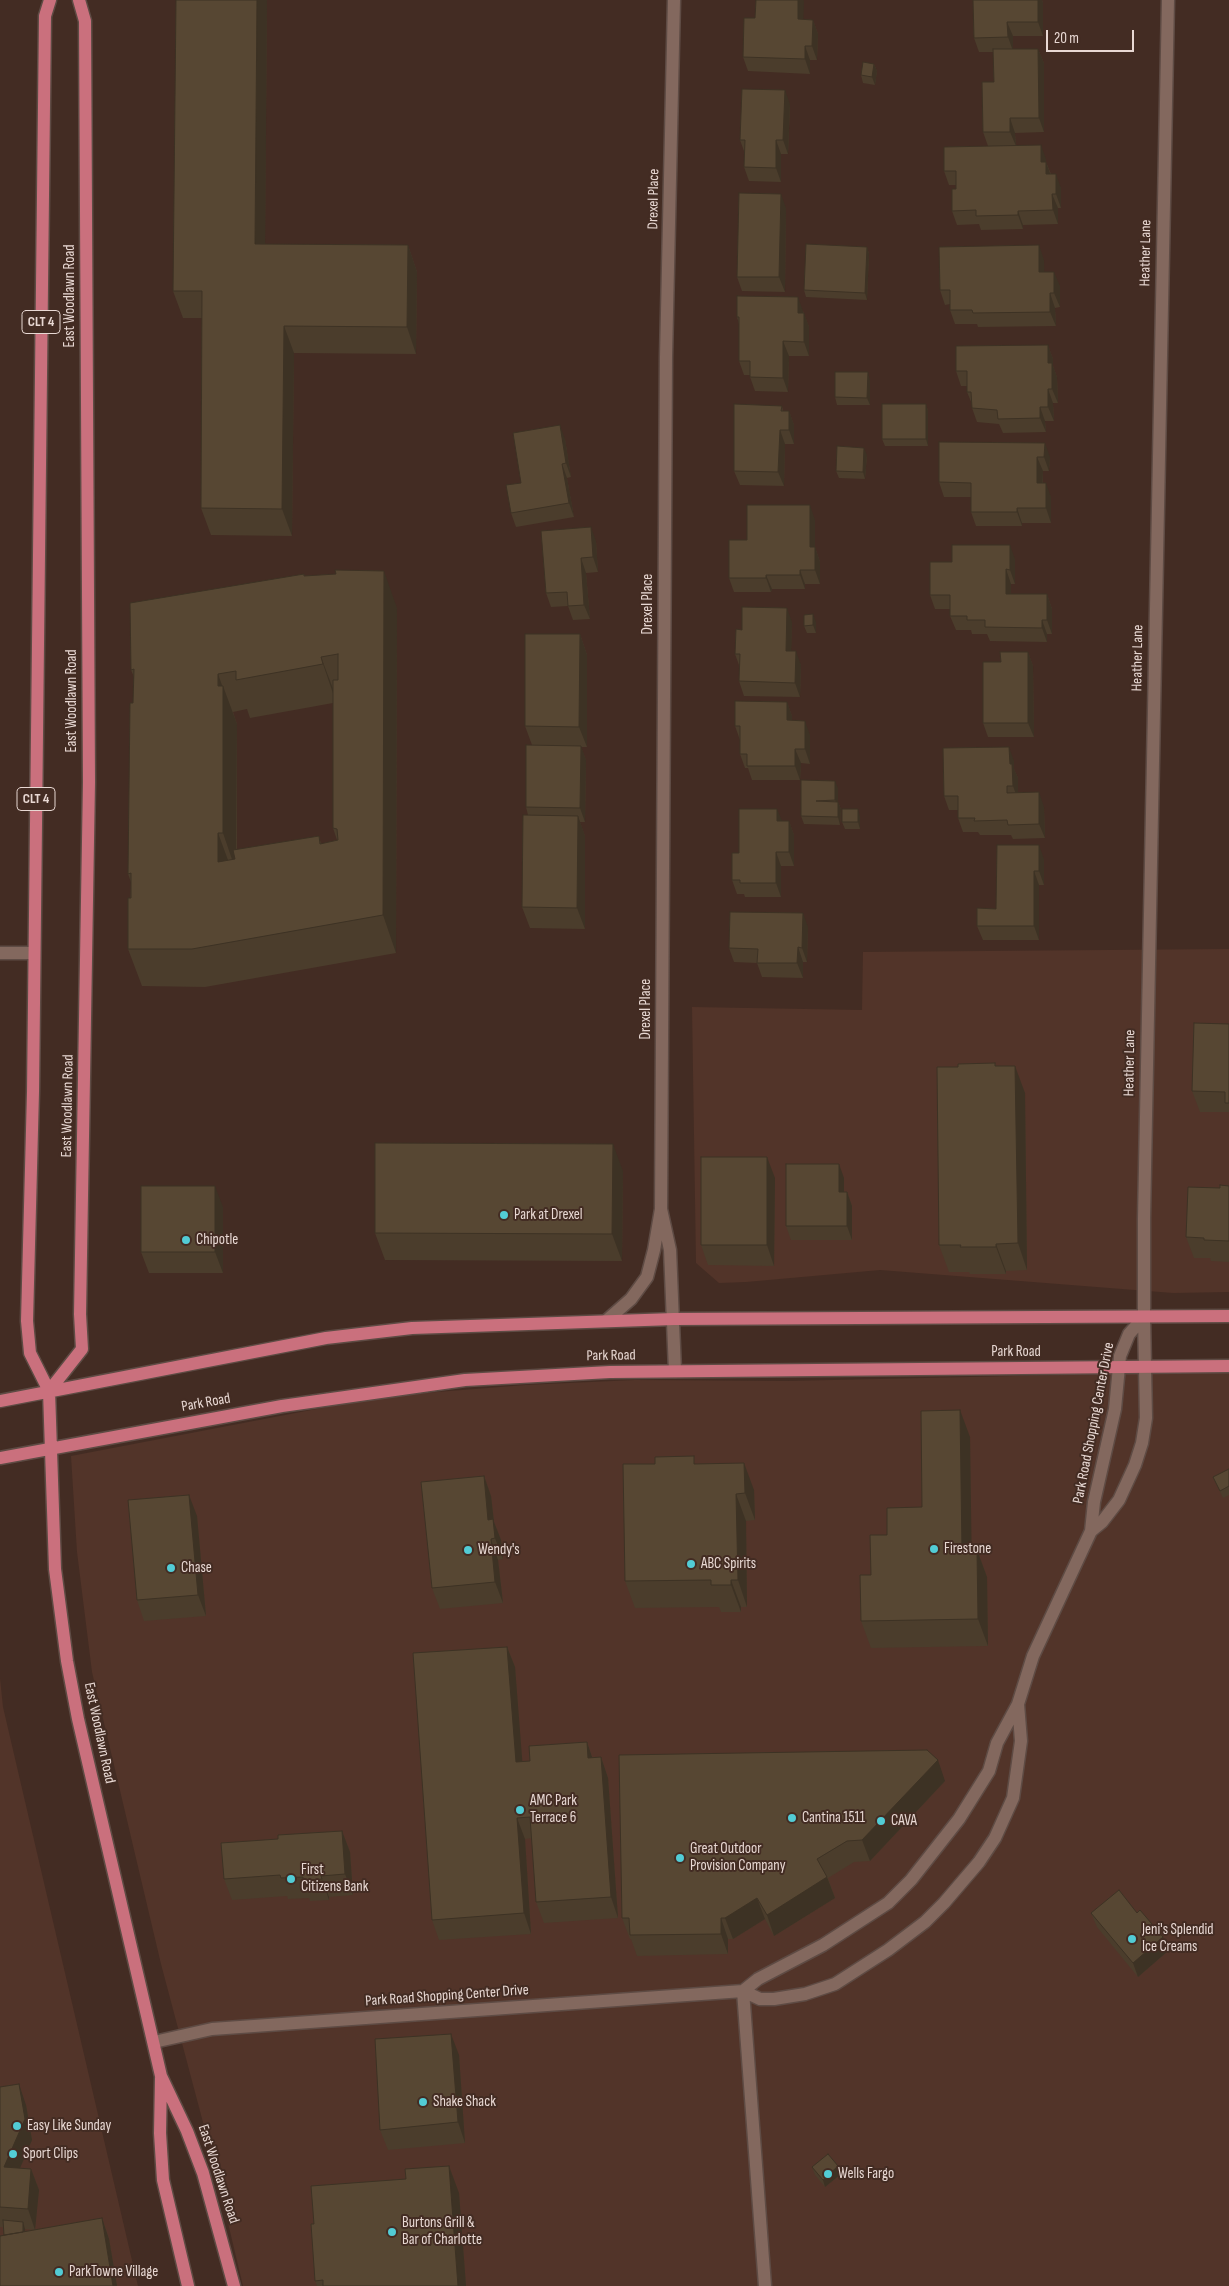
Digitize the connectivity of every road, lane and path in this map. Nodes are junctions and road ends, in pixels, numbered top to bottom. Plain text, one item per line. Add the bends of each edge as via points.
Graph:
1 (50, 0) edge
2 (79, 0) edge
3 (674, 0) edge
4 (1168, 0) edge
5 (0, 953) edge
6 (34, 953) junction
7 (661, 1209) junction
8 (1229, 1316) edge
9 (1144, 1317) junction
10 (674, 1319) junction
11 (606, 1321) junction
12 (1229, 1366) edge
13 (1119, 1367) junction
14 (1145, 1367) junction
15 (675, 1371) junction
16 (49, 1391) junction
17 (0, 1400) edge
18 (50, 1448) junction
19 (0, 1458) edge
20 (1091, 1531) junction
21 (1018, 1704) junction
22 (744, 1991) junction
23 (154, 2042) junction
24 (161, 2076) junction
25 (188, 2286) edge
26 (234, 2286) edge
27 (764, 2286) edge

1 - 6 main road, East Woodlawn Road / CLT 4 via 45,16
2 - 16 main road, East Woodlawn Road via 85,21 89,782 82,1349
3 - 7 street, Drexel Place via 666,366
4 - 9 street, Heather Lane
5 - 6 street
6 - 16 main road, East Woodlawn Road / CLT 4 via 27,1321 30,1353
7 - 10 street, Drexel Place via 670,1250
7 - 11 street, Drexel Place via 647,1277 631,1299
8 - 9 main road
9 - 10 main road
9 - 13 street, Park Road Shopping Center Drive via 1129,1334
9 - 14 street, Park Road Shopping Center Drive
10 - 11 main road
10 - 15 street, Drexel Place
11 - 16 main road via 458,1325 368,1332
12 - 14 main road, Park Road
13 - 14 main road, Park Road
13 - 15 main road, Park Road
13 - 20 street, Park Road Shopping Center Drive via 1115,1409 1094,1502
14 - 20 street, Park Road Shopping Center Drive via 1145,1429 1135,1465 1119,1500
15 - 18 main road, Park Road via 541,1374 424,1384
16 - 17 main road
16 - 18 main road, East Woodlawn Road
18 - 19 main road, Park Road
18 - 23 main road, East Woodlawn Road via 55,1569 67,1661
20 - 21 street, Park Road Shopping Center Drive via 1033,1656
21 - 22 street, Park Road Shopping Center Drive via 997,1743 983,1783 960,1819 911,1880 871,1916 758,1979
21 - 22 street, Park Road Shopping Center Drive via 1021,1742 1013,1798 995,1838 944,1903 888,1950 835,1984 774,1999 760,1999
22 - 23 street, Park Road Shopping Center Drive via 212,2029
22 - 27 street
23 - 24 main road, East Woodlawn Road
24 - 25 main road, East Woodlawn Road via 163,2180
24 - 26 main road, East Woodlawn Road via 203,2173

